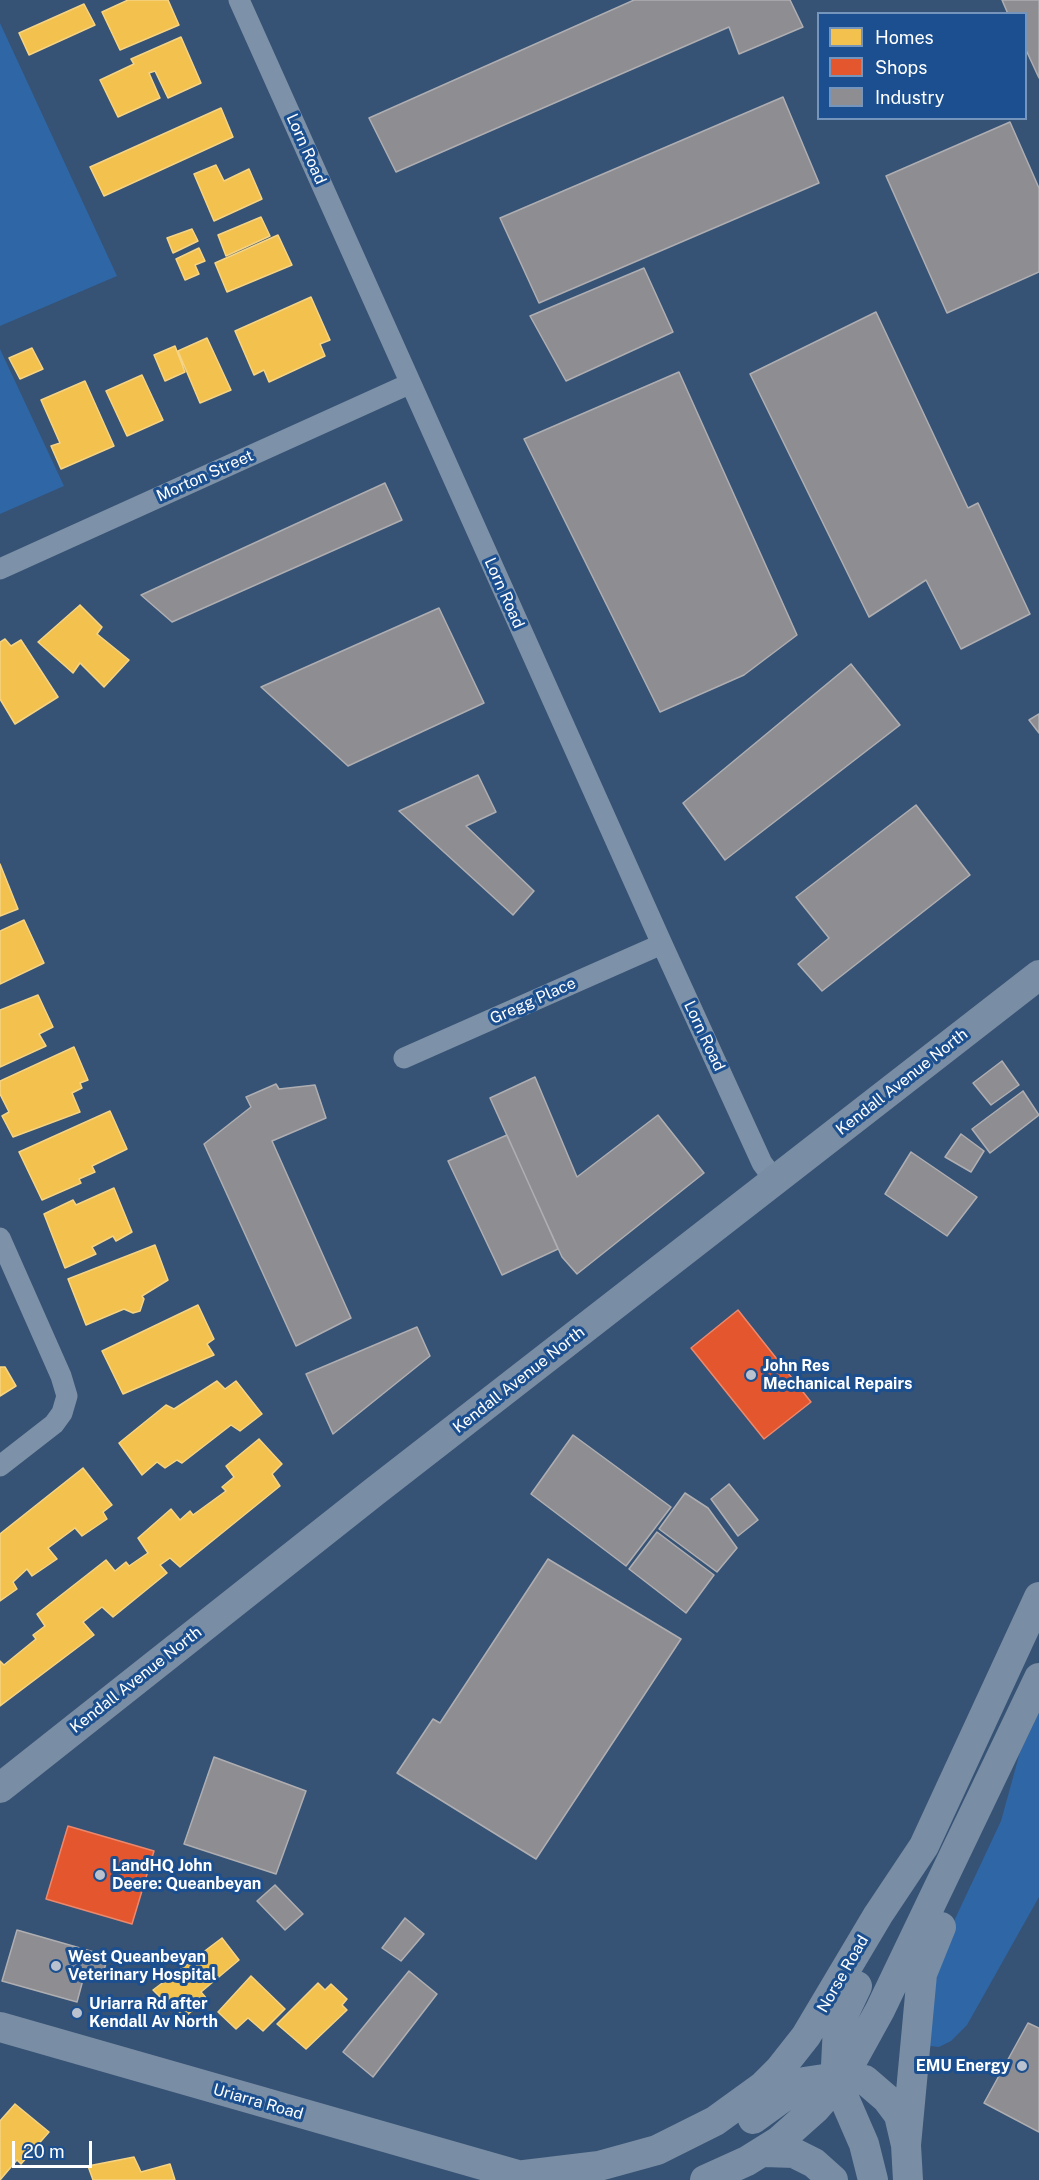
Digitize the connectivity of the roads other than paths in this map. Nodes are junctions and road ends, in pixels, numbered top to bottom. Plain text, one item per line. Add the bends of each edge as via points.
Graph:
1 (239, 0) edge
2 (409, 384) junction
3 (0, 569) edge
4 (662, 944) junction
5 (1039, 975) edge
6 (404, 1058) dead end
7 (776, 1182) junction
8 (0, 1238) edge
9 (0, 1466) edge
10 (1039, 1597) edge
11 (1039, 1678) edge
12 (1003, 1751) junction
13 (0, 1788) edge
14 (924, 1846) junction
15 (0, 2027) edge
16 (840, 2079) junction
17 (906, 2145) junction
18 (764, 2152) junction
19 (600, 2166) junction
20 (526, 2178) edge
21 (705, 2180) edge
22 (833, 2180) edge
23 (873, 2180) edge
24 (908, 2180) edge

1 - 2 street, Lorn Road
2 - 3 street, Morton Street
2 - 4 street, Lorn Road
4 - 6 street, Gregg Place
4 - 7 street, Lorn Road via 762,1163
5 - 7 main road, Kendall Avenue North
7 - 13 main road, Kendall Avenue North via 374,1492
8 - 9 street via 67,1396 54,1424
10 - 14 main road, Norse Road
11 - 12 main road
12 - 16 main road via 880,2010
12 - 17 main road via 992,1820 922,1974
14 - 16 main road via 842,2015 836,2038
14 - 19 main road, Norse Road via 806,2036 772,2077 698,2131 657,2150
15 - 20 main road, Uriarra Road
16 - 17 main road via 865,2080 887,2098 899,2115
16 - 18 main road via 806,2118
16 - 19 main road via 816,2079 795,2086 739,2129 705,2148
16 - 23 main road
17 - 24 main road
18 - 21 main road
18 - 22 main road via 794,2153 822,2168
19 - 20 main road, Norse Road

